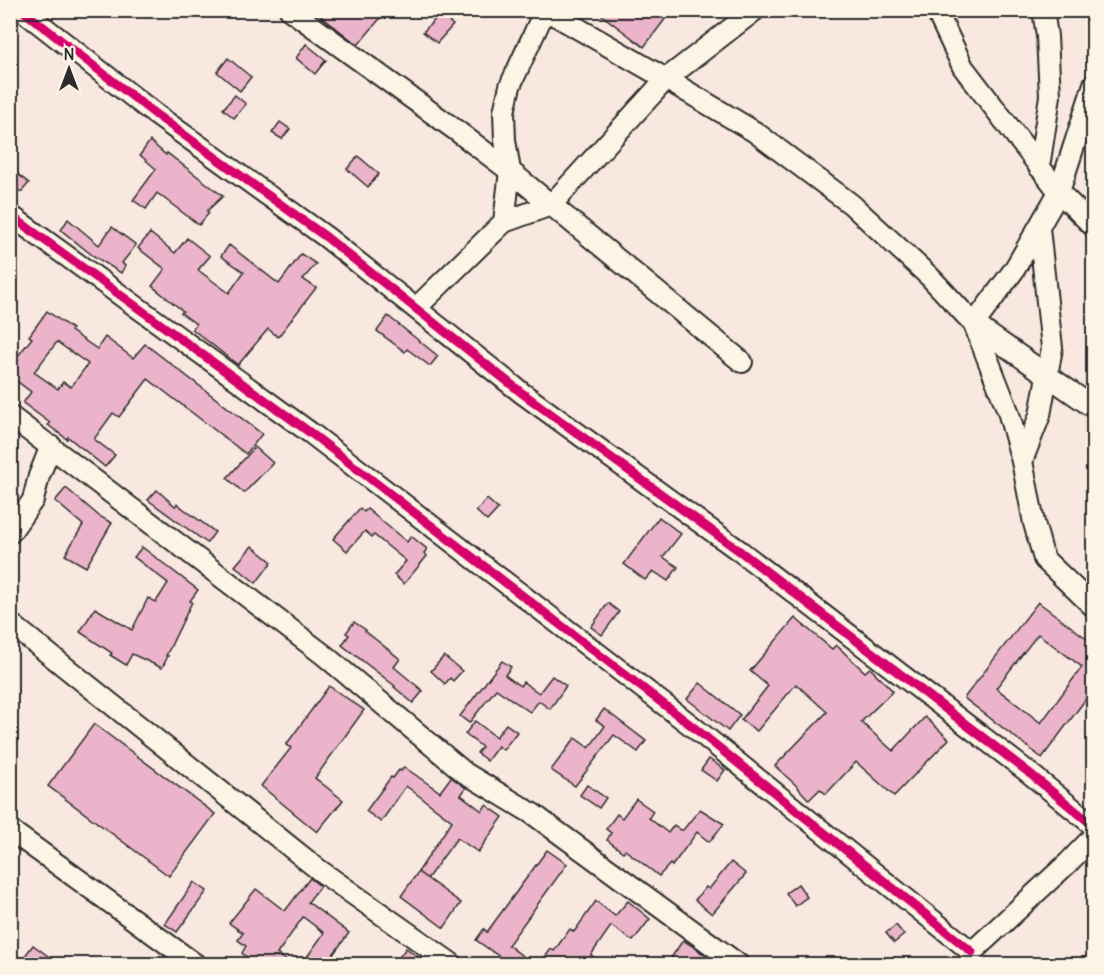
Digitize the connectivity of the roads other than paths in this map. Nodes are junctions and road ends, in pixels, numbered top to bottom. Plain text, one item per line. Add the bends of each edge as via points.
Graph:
1 (22, 10) edge
2 (290, 10) edge
3 (545, 10) edge
4 (755, 10) edge
5 (936, 10) edge
6 (1043, 10) edge
7 (666, 79) junction
8 (1094, 84) edge
9 (1039, 167) junction
10 (510, 171) junction
11 (1059, 192) junction
12 (551, 205) junction
13 (10, 215) edge
14 (504, 222) junction
15 (1094, 227) edge
16 (1039, 228) junction
17 (416, 308) junction
18 (974, 324) junction
19 (742, 362) dead end
20 (1047, 375) junction
21 (1094, 408) edge
22 (10, 416) edge
23 (51, 446) junction
24 (1022, 461) junction
25 (10, 533) edge
26 (1094, 606) edge
27 (10, 623) edge
28 (1094, 826) edge
29 (10, 830) edge
30 (1094, 836) edge
31 (971, 958) edge
32 (195, 964) edge
33 (452, 964) edge
34 (738, 964) edge

1 - 17 street
2 - 10 street
3 - 7 street
3 - 10 street via 510,86 504,112
4 - 7 street
5 - 9 street via 963,67
6 - 9 street via 1050,96
7 - 12 street
7 - 18 street via 755,132 851,204
8 - 11 street
9 - 11 street
10 - 12 street
10 - 14 street
11 - 15 street
11 - 16 street
12 - 14 street
12 - 19 street
13 - 31 street via 312,434 692,726
14 - 17 street
16 - 18 street
16 - 20 street via 1052,348
17 - 28 street via 522,393 741,552
18 - 20 street
18 - 24 street via 1008,411
20 - 21 street
20 - 24 street via 1040,415
22 - 23 street
23 - 25 street via 33,500
23 - 34 street via 324,655 465,773 533,814
24 - 26 street via 1044,559
27 - 33 street via 319,870
29 - 32 street
30 - 31 street

